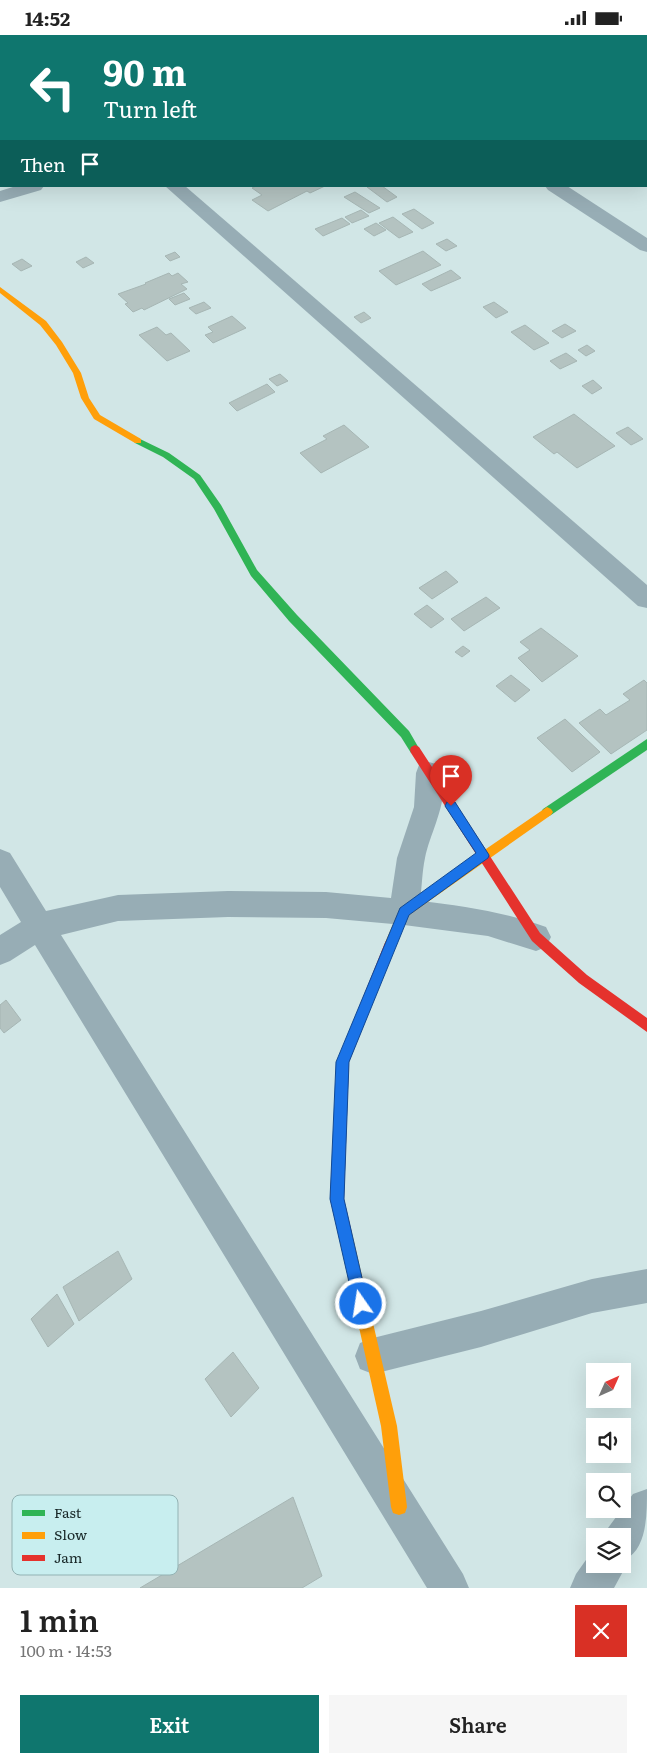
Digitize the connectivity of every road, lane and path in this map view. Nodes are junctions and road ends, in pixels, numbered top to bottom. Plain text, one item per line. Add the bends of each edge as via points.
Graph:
1 (32, 187) edge
2 (175, 187) edge
3 (556, 187) edge
4 (0, 197) edge
5 (647, 246) edge
6 (0, 289) edge
7 (647, 599) edge
8 (647, 744) edge
9 (429, 773) junction
10 (484, 855) junction
11 (0, 862) edge
12 (404, 912) junction
13 (40, 926) junction
14 (536, 937) junction
15 (0, 951) edge
16 (647, 1026) edge
17 (647, 1286) edge
18 (373, 1356) junction
19 (399, 1507) junction
20 (647, 1508) edge
21 (631, 1530) edge
22 (601, 1573) edge
23 (448, 1587) edge
24 (590, 1588) edge

1 - 4 street
2 - 7 street
3 - 5 street
6 - 9 street via 48,329 77,373 84,398 97,417 166,455 197,477 218,507 254,573 405,734
8 - 10 street
9 - 10 street
9 - 12 street via 428,807 411,858
10 - 12 street
10 - 14 street
11 - 13 street
12 - 13 street via 326,905 219,904 118,908
12 - 14 street via 488,923
12 - 18 street via 343,1062 337,1199
13 - 15 street
13 - 19 street
14 - 16 street via 583,979
17 - 18 street via 592,1296
18 - 19 street via 389,1427
19 - 23 street
20 - 21 street
22 - 24 street

